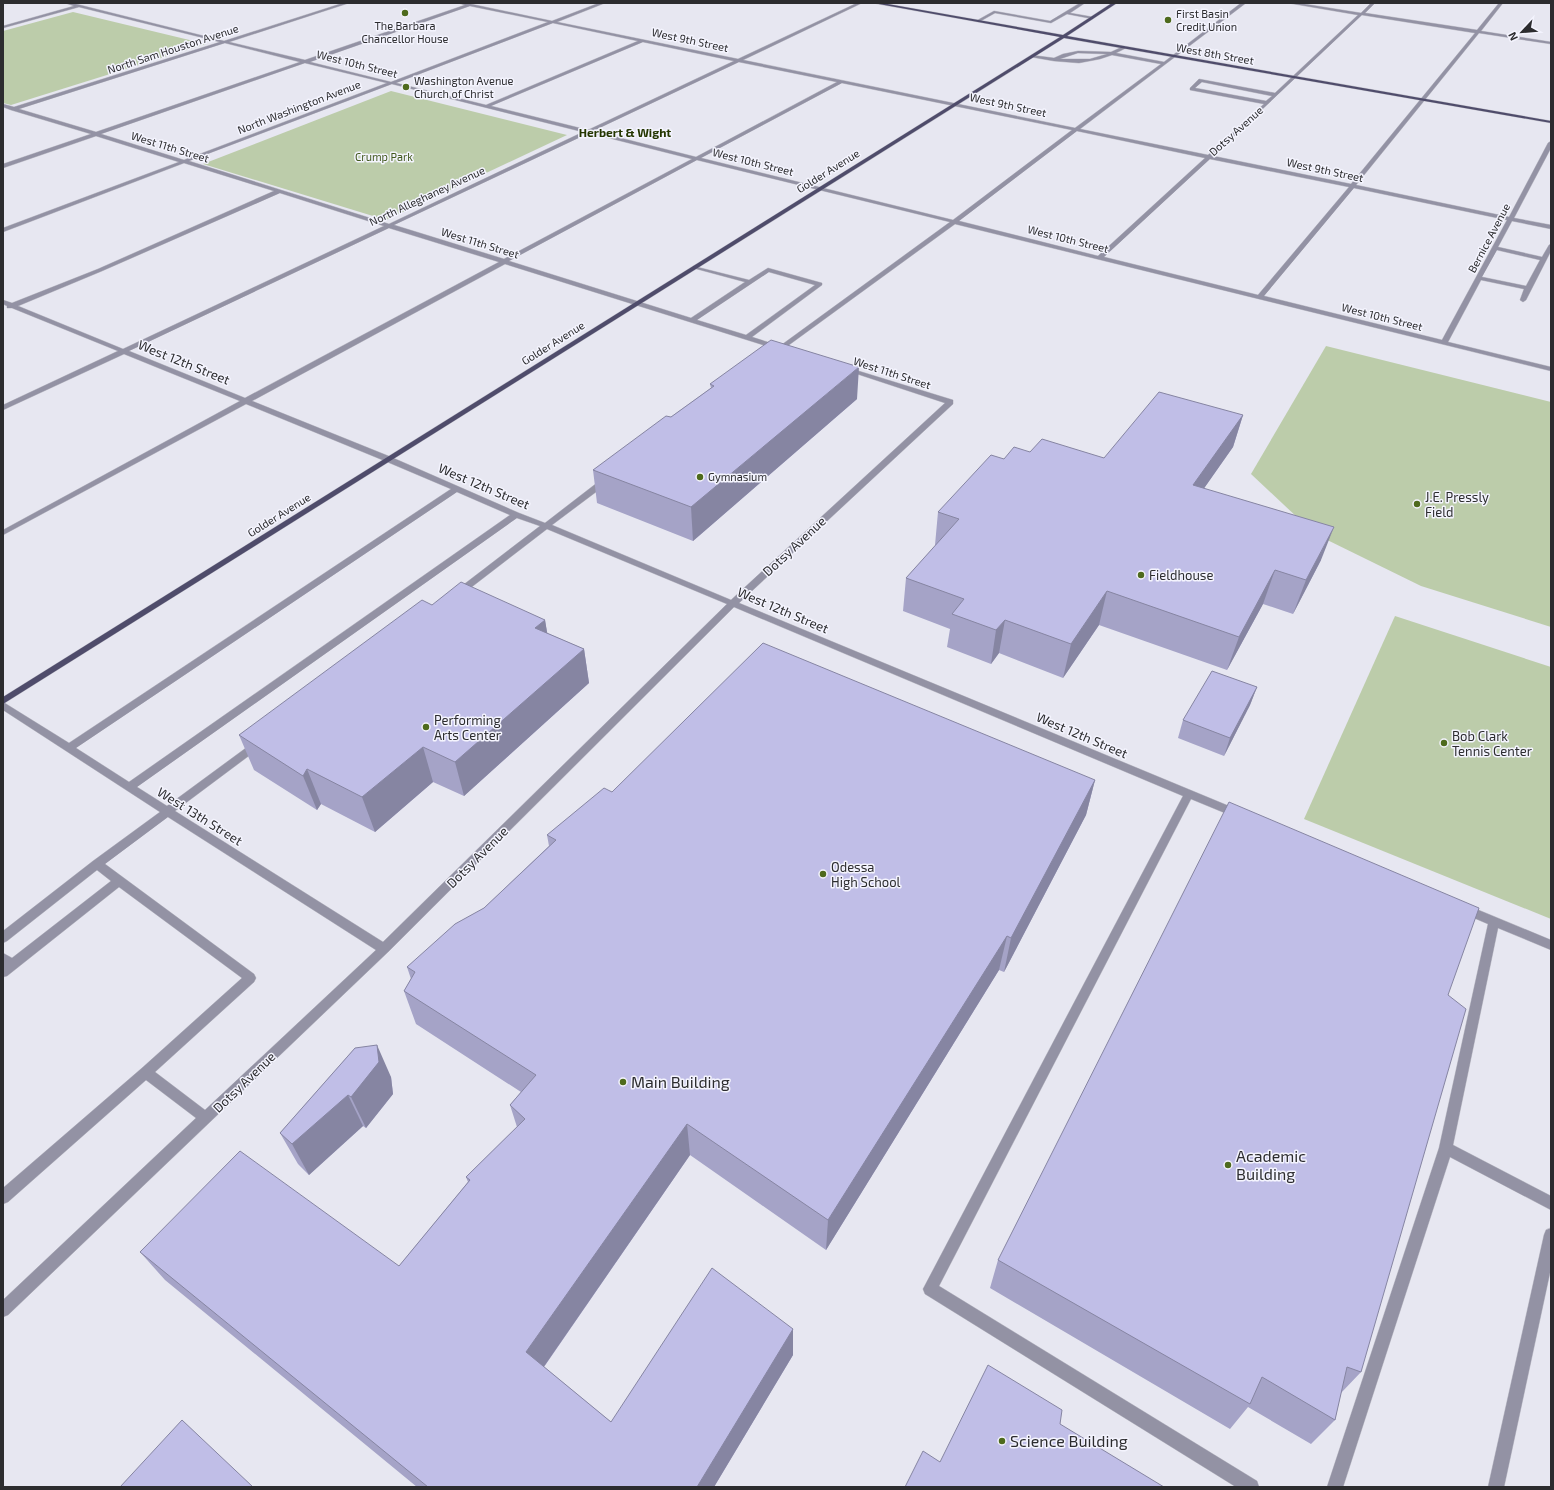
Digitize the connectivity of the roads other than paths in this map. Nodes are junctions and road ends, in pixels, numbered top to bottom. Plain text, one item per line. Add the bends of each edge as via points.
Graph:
1 (67, 3) edge
2 (92, 3) edge
3 (348, 3) edge
4 (460, 3) edge
5 (603, 3) edge
6 (860, 3) edge
7 (875, 3) edge
8 (1084, 3) edge
9 (1115, 3) edge
10 (1244, 3) edge
11 (1290, 3) edge
12 (1373, 3) edge
13 (1501, 3) edge
14 (472, 4) edge
15 (80, 6) junction
16 (1066, 13) junction
17 (1361, 14) junction
18 (1092, 18) junction
19 (978, 21) junction
20 (552, 22) junction
21 (3, 27) edge
22 (1478, 32) junction
23 (1062, 36) junction
24 (642, 40) junction
25 (225, 42) junction
26 (1551, 43) edge
27 (1124, 47) junction
28 (1111, 55) junction
29 (1033, 56) junction
30 (1174, 56) junction
31 (739, 60) junction
32 (1054, 60) junction
33 (307, 62) junction
34 (1164, 63) junction
35 (1294, 77) junction
36 (842, 81) junction
37 (391, 83) junction
38 (1276, 95) junction
39 (1422, 99) junction
40 (1267, 103) junction
41 (954, 104) junction
42 (3, 105) edge
43 (487, 106) junction
44 (14, 109) junction
45 (3, 112) edge
46 (1551, 122) edge
47 (1077, 130) junction
48 (588, 131) junction
49 (96, 134) junction
50 (1551, 143) edge
51 (1208, 156) junction
52 (697, 158) junction
53 (184, 161) junction
54 (3, 166) edge
55 (1353, 186) junction
56 (820, 188) junction
57 (280, 191) junction
58 (1510, 218) junction
59 (954, 222) junction
60 (390, 225) junction
61 (1551, 227) edge
62 (3, 230) edge
63 (1551, 246) edge
64 (1494, 248) junction
65 (1100, 258) junction
66 (1544, 259) junction
67 (505, 261) junction
68 (695, 267) junction
69 (1478, 278) junction
70 (750, 282) junction
71 (1528, 288) junction
72 (1260, 297) junction
73 (1523, 300) dead end
74 (638, 302) junction
75 (6, 306) edge
76 (692, 320) junction
77 (747, 337) junction
78 (1444, 342) junction
79 (785, 349) junction
80 (123, 351) junction
81 (768, 358) edge
82 (840, 367) edge
83 (1551, 369) edge
84 (246, 401) junction
85 (950, 402) joint
86 (3, 408) edge
87 (388, 459) junction
88 (610, 478) edge
89 (457, 489) junction
90 (516, 515) junction
91 (547, 526) junction
92 (3, 533) edge
93 (452, 597) edge
94 (733, 603) junction
95 (3, 701) edge
96 (3, 705) edge
97 (262, 740) edge
98 (69, 748) junction
99 (129, 787) junction
100 (1189, 794) junction
101 (168, 812) junction
102 (1247, 818) edge
103 (97, 864) junction
104 (120, 881) junction
105 (1458, 906) edge
106 (1494, 922) junction
107 (3, 938) edge
108 (1551, 945) edge
109 (384, 949) junction
110 (6, 965) edge
111 (146, 1072) junction
112 (206, 1118) junction
113 (1446, 1148) junction
114 (3, 1197) edge
115 (1551, 1203) edge
116 (1551, 1235) edge
117 (3, 1310) edge
118 (1251, 1487) edge
119 (1334, 1487) edge
120 (1496, 1487) edge

1 - 15 street, West 10th Street
2 - 15 street
3 - 25 street, North Sam Houston Avenue
4 - 14 street, West 9th Street
5 - 20 street, North Washington Avenue
6 - 31 street, North Alleghaney Avenue
7 - 19 main road, West 8th Street
8 - 16 street
9 - 18 main road, Golder Avenue
10 - 30 street
11 - 17 street
12 - 17 street, Dotsy Avenue
13 - 22 street
14 - 20 street, West 9th Street
14 - 33 street
15 - 21 street
15 - 25 street, West 10th Street
16 - 18 street
16 - 19 street via 1051,22 994,12
17 - 22 street
17 - 35 street, Dotsy Avenue
18 - 23 main road, Golder Avenue
19 - 23 main road, West 8th Street
20 - 24 street, West 9th Street
20 - 37 street, North Washington Avenue
22 - 26 street
22 - 39 street
23 - 27 main road, West 8th Street
23 - 29 main road, Golder Avenue
24 - 31 street, West 9th Street
24 - 43 street
25 - 33 street, West 10th Street
25 - 44 street, North Sam Houston Avenue
27 - 28 street
27 - 30 main road, West 8th Street
28 - 32 street via 1074,63
28 - 32 street via 1089,50 1060,55
28 - 34 street
29 - 32 street
29 - 41 main road, Golder Avenue
30 - 34 street
30 - 35 main road, West 8th Street
31 - 36 street, West 9th Street
31 - 48 street, North Alleghaney Avenue
33 - 37 street, West 10th Street
33 - 49 street
34 - 47 street
35 - 38 street, Dotsy Avenue
35 - 39 main road, West 8th Street
36 - 41 street, West 9th Street
36 - 52 street
37 - 43 street, West 10th Street
37 - 53 street, North Washington Avenue
38 - 40 street, Dotsy Avenue
38 - 40 street via 1201,80 1192,89
39 - 46 main road, West 8th Street
39 - 55 street
40 - 51 street, Dotsy Avenue
41 - 47 street, West 9th Street
41 - 56 main road, Golder Avenue
42 - 44 street, West 11th Street
43 - 48 street, West 10th Street
44 - 45 street, North Sam Houston Avenue
44 - 49 street, West 11th Street
47 - 51 street, West 9th Street
47 - 59 street
48 - 52 street, West 10th Street
48 - 60 street, North Alleghaney Avenue
49 - 53 street, West 11th Street
49 - 54 street
50 - 58 street, Bernice Avenue
51 - 55 street, West 9th Street
51 - 65 street, Dotsy Avenue
52 - 56 street, West 10th Street
52 - 67 street
53 - 57 street, West 11th Street
53 - 62 street, North Washington Avenue
55 - 58 street, West 9th Street
55 - 72 street
56 - 59 street, West 10th Street
56 - 68 main road, Golder Avenue
57 - 60 street, West 11th Street
57 - 75 street via 100,270
58 - 61 street, West 9th Street
58 - 64 street, Bernice Avenue
59 - 65 street, West 10th Street
59 - 79 street
60 - 67 street, West 11th Street
60 - 80 street, North Alleghaney Avenue
63 - 66 street
64 - 66 street
64 - 69 street, Bernice Avenue
65 - 72 street, West 10th Street
66 - 71 street
67 - 74 street, West 11th Street
67 - 84 street
68 - 70 street
68 - 74 main road, Golder Avenue
69 - 71 street
69 - 78 street, Bernice Avenue
70 - 76 street
70 - 77 street via 768,270 820,284
71 - 73 street
72 - 78 street, West 10th Street
74 - 76 street, West 11th Street
74 - 87 main road, Golder Avenue
75 - 80 street, West 12th Street
76 - 77 street, West 11th Street
77 - 79 street, West 11th Street
78 - 83 street, West 10th Street
79 - 81 street
80 - 84 street, West 12th Street
80 - 86 street, North Alleghaney Avenue
82 - 85 street, West 11th Street
84 - 87 street, West 12th Street
84 - 92 street
85 - 94 street, Dotsy Avenue
87 - 89 street, West 12th Street
87 - 95 main road, Golder Avenue
88 - 91 street
89 - 90 street, West 12th Street
89 - 98 street
90 - 91 street, West 12th Street
90 - 99 street
91 - 93 street
91 - 94 street, West 12th Street
94 - 100 street, West 12th Street
94 - 109 street, Dotsy Avenue
96 - 98 street, West 13th Street
97 - 101 street
98 - 99 street, West 13th Street
99 - 101 street, West 13th Street
100 - 102 street, West 12th Street
100 - 118 street via 930,1290
101 - 103 street
101 - 109 street, West 13th Street
103 - 104 street
103 - 107 street
104 - 110 street
104 - 111 street via 250,978
105 - 106 street
106 - 108 street
106 - 113 street
109 - 112 street, Dotsy Avenue
111 - 112 street
111 - 114 street
112 - 117 street, Dotsy Avenue
113 - 115 street
113 - 119 street
116 - 120 street

